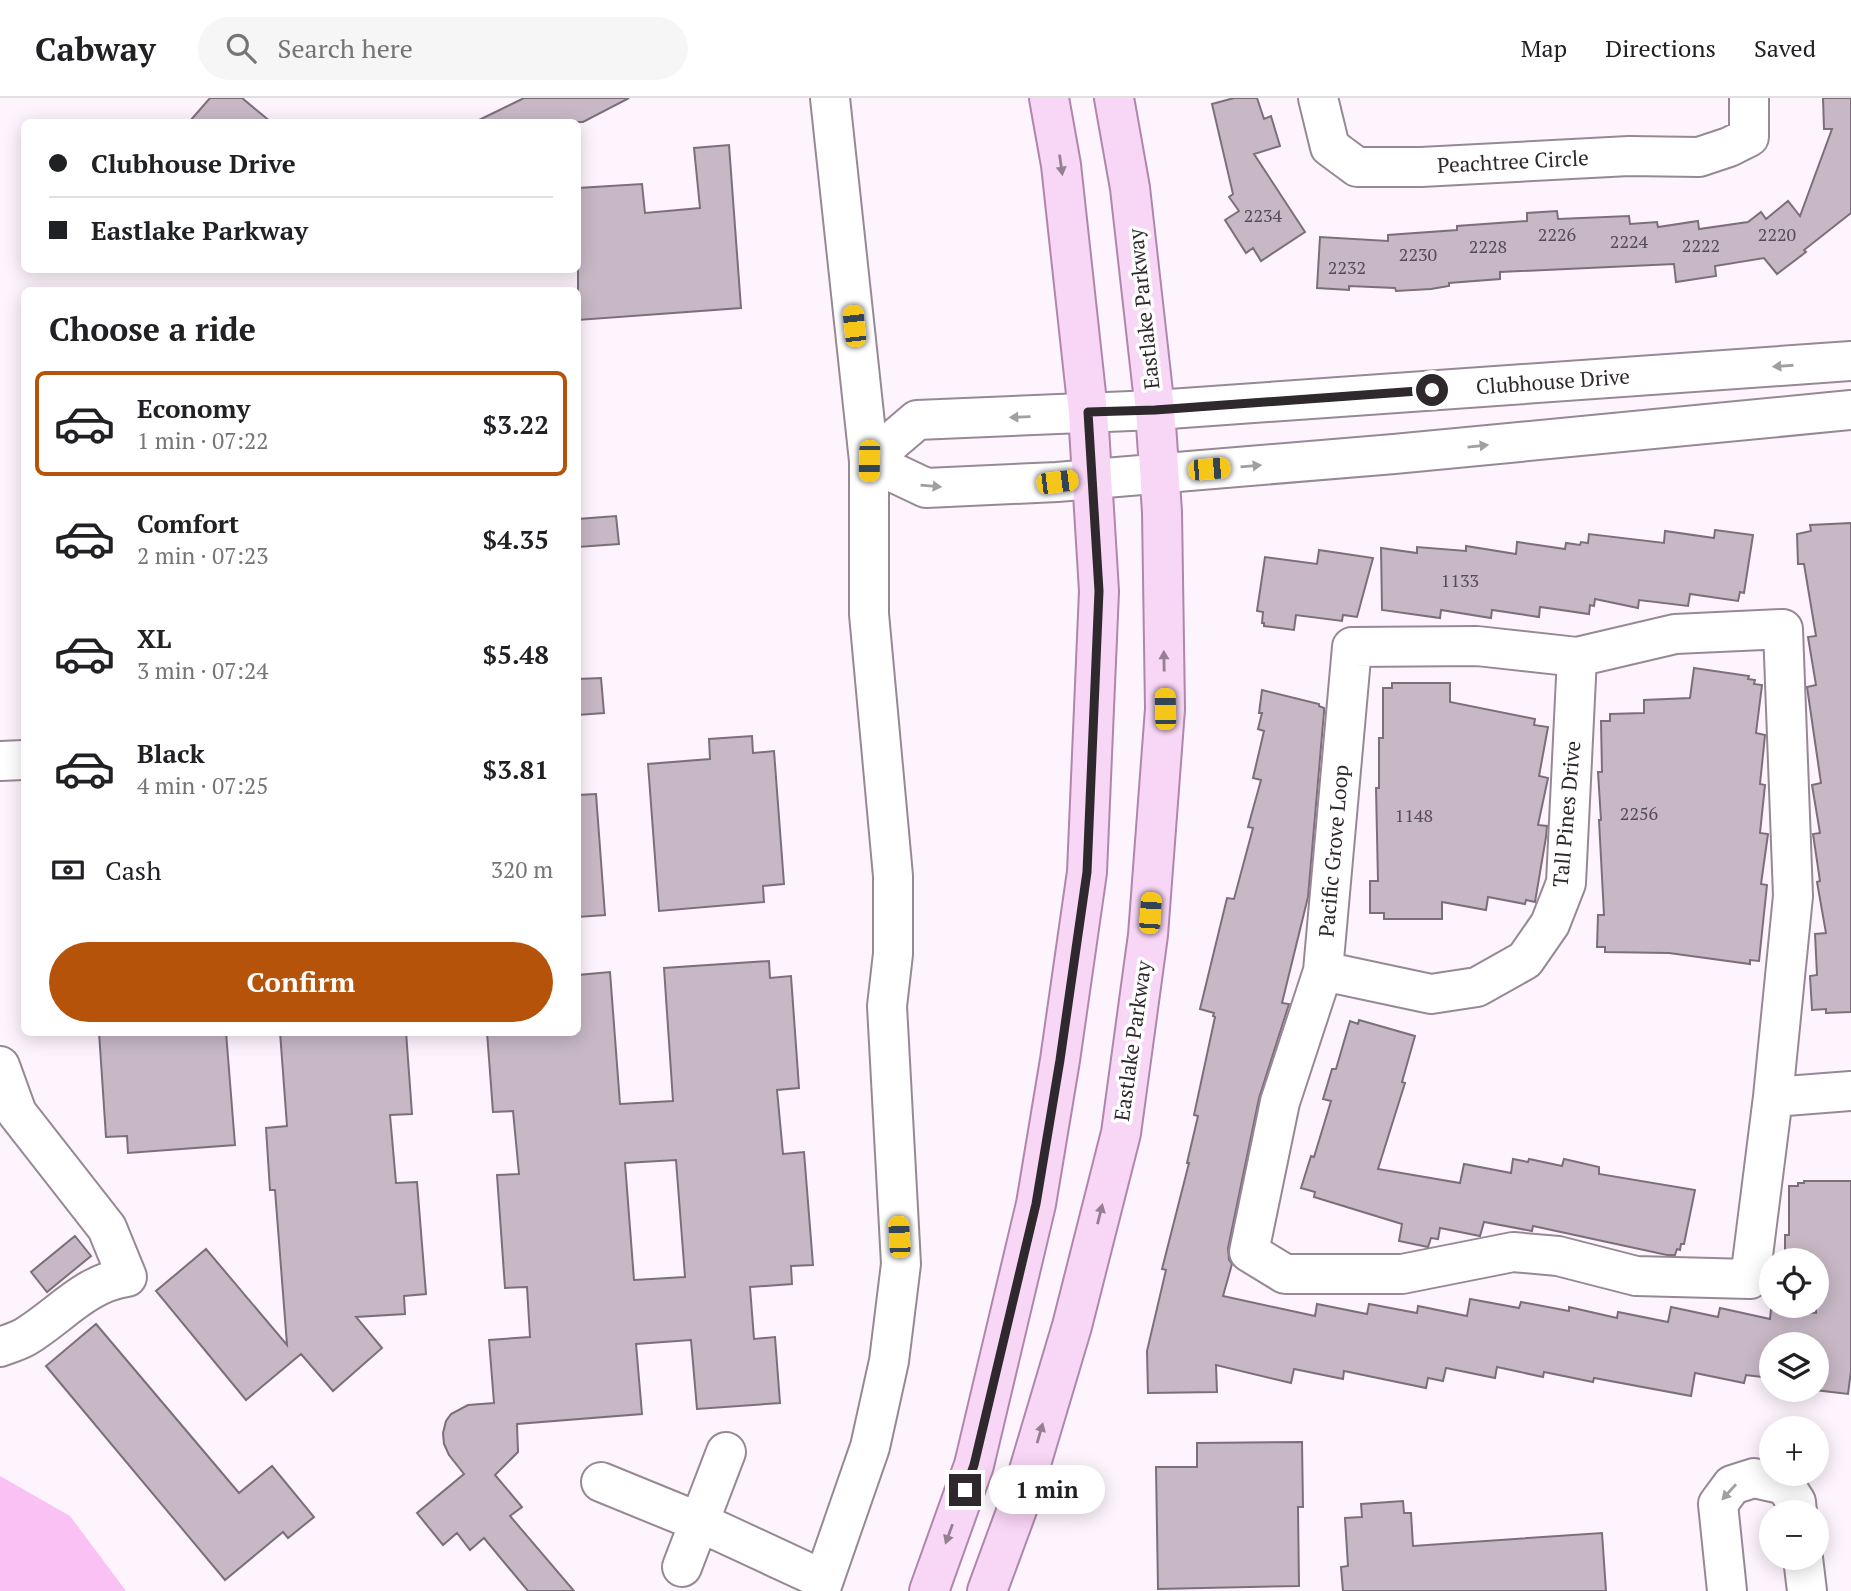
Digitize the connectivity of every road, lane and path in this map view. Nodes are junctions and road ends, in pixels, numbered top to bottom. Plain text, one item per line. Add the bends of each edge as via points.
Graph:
1 (830, 98) edge
2 (1049, 98) edge
3 (1114, 98) edge
4 (1318, 98) edge
5 (1749, 98) edge
6 (1851, 361) edge
7 (1155, 410) junction
8 (1851, 410) edge
9 (1088, 412) junction
10 (869, 461) junction
11 (1159, 473) junction
12 (1093, 477) junction
13 (1577, 657) junction
14 (21, 760) edge
15 (0, 761) edge
16 (1323, 971) junction
17 (0, 1066) edge
18 (1851, 1091) edge
19 (1773, 1097) junction
20 (0, 1347) edge
21 (726, 1452) dead end
22 (601, 1482) dead end
23 (1795, 1500) edge
24 (699, 1522) junction
25 (682, 1567) dead end
26 (1804, 1570) edge
27 (822, 1586) edge
28 (929, 1591) edge
29 (987, 1591) edge
30 (1727, 1591) edge
31 (1807, 1591) edge

1 - 10 street
2 -> 9 main road via 1061,165
3 - 7 main road, Eastlake Parkway via 1130,188
4 - 5 street, Peachtree Circle via 1330,147 1357,167 1699,157 1749,137
6 -> 7 street, Clubhouse Drive
7 - 9 street, Clubhouse Drive
7 - 11 main road, Eastlake Parkway
11 -> 8 street
9 -> 10 street, Clubhouse Drive via 917,420
9 - 12 main road
10 -> 12 street via 926,488
10 - 27 street via 869,614 893,876 893,954 887,1006 901,1264 889,1362 870,1447
11 - 12 street
29 -> 11 main road, Eastlake Parkway via 1019,1504 1072,1326 1121,1133 1148,934 1165,709
12 -> 28 main road via 1099,591 1087,872 1060,1060 1036,1204 974,1465
13 - 16 street, Tall Pines Drive via 1566,883 1550,924 1525,960 1477,987 1431,994
13 - 16 street, Pacific Grove Loop via 1477,646 1352,647
13 - 19 street, Pacific Grove Loop via 1675,634 1783,629 1793,896
14 - 15 street
16 - 19 street, Pacific Grove Loop via 1280,1102 1249,1252 1284,1274 1402,1274 1513,1252 1558,1256 1636,1276 1750,1279
17 - 20 street via 17,1113 107,1228 127,1277 90,1289 24,1337
18 - 19 street
21 - 24 street
22 - 24 street
23 -> 30 street via 1785,1485 1754,1478 1732,1485 1718,1504
24 - 25 street
24 - 27 street
26 - 31 street

